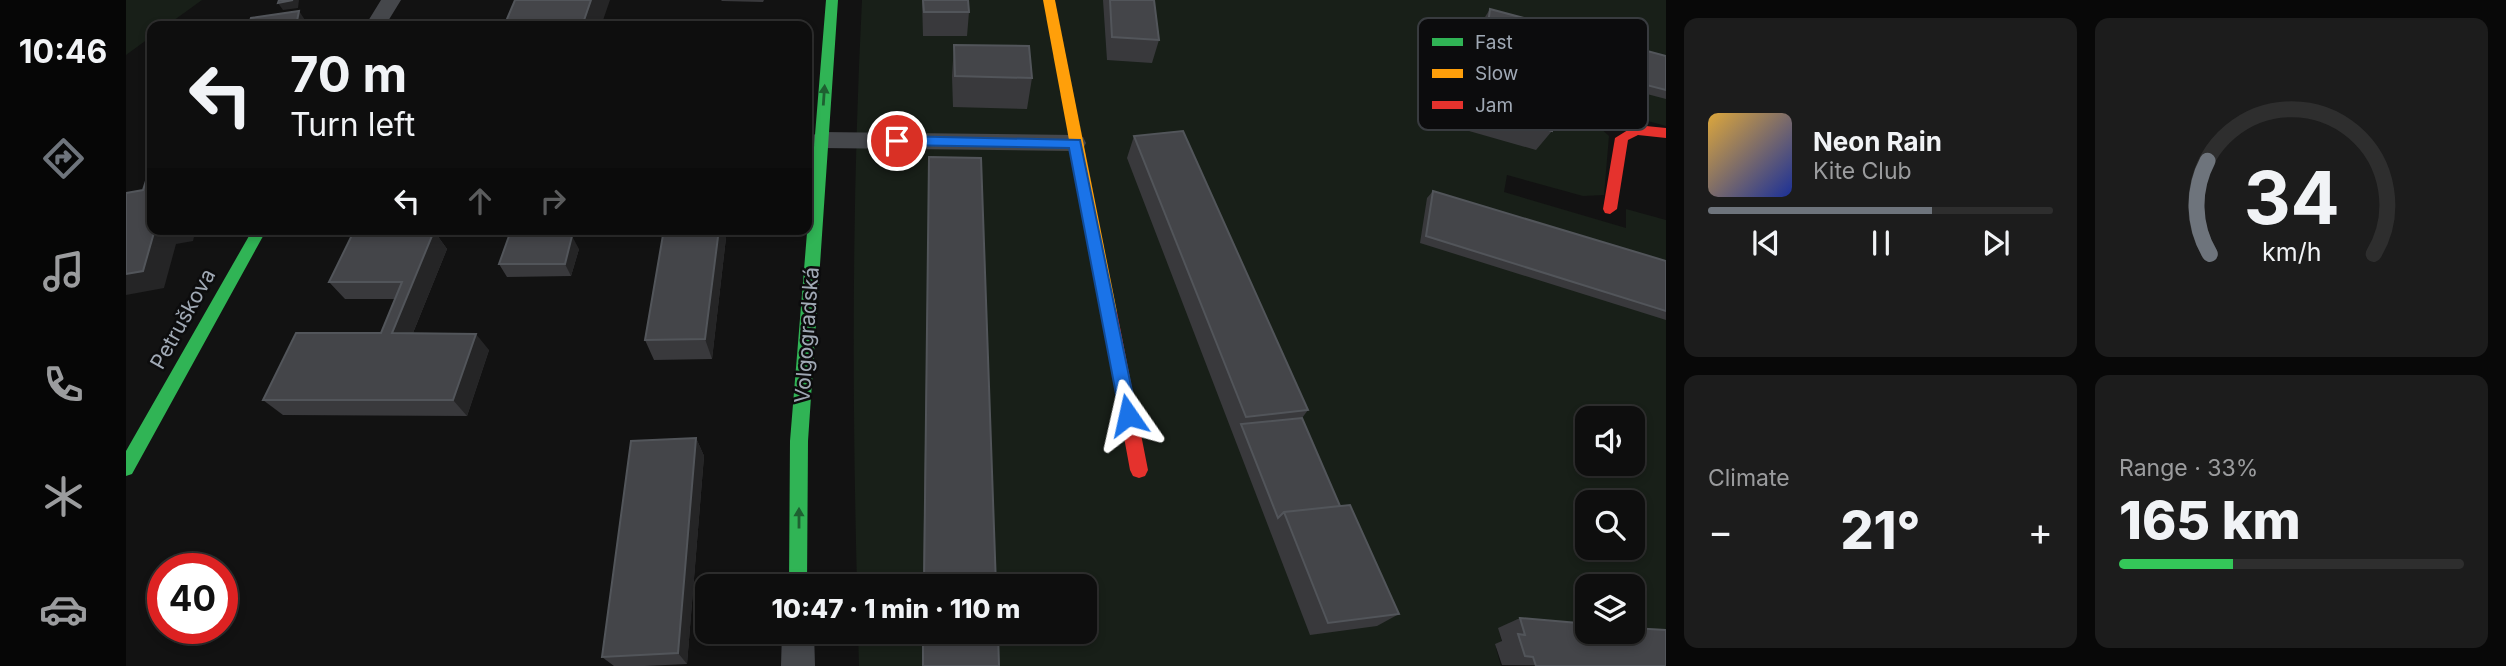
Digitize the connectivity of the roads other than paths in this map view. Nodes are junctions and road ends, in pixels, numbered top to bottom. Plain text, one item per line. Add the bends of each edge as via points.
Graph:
1 (391, 0) edge
2 (832, 0) edge
3 (1049, 0) edge
4 (378, 21) edge
5 (1634, 130) edge
6 (1644, 130) edge
7 (1666, 133) edge
8 (821, 140) junction
9 (1075, 143) junction
10 (1610, 209) dead end
11 (257, 235) edge
12 (126, 468) edge
13 (1139, 470) dead end
14 (798, 574) edge
15 (798, 644) edge
16 (798, 666) edge

1 - 4 street
8 -> 2 street, Volgogradská
3 - 9 street
5 - 10 street via 1622,138
6 - 7 street
8 - 9 street
14 -> 8 street, Volgogradská via 799,440
9 - 13 street
11 - 12 street, Petruškova
15 - 16 street

